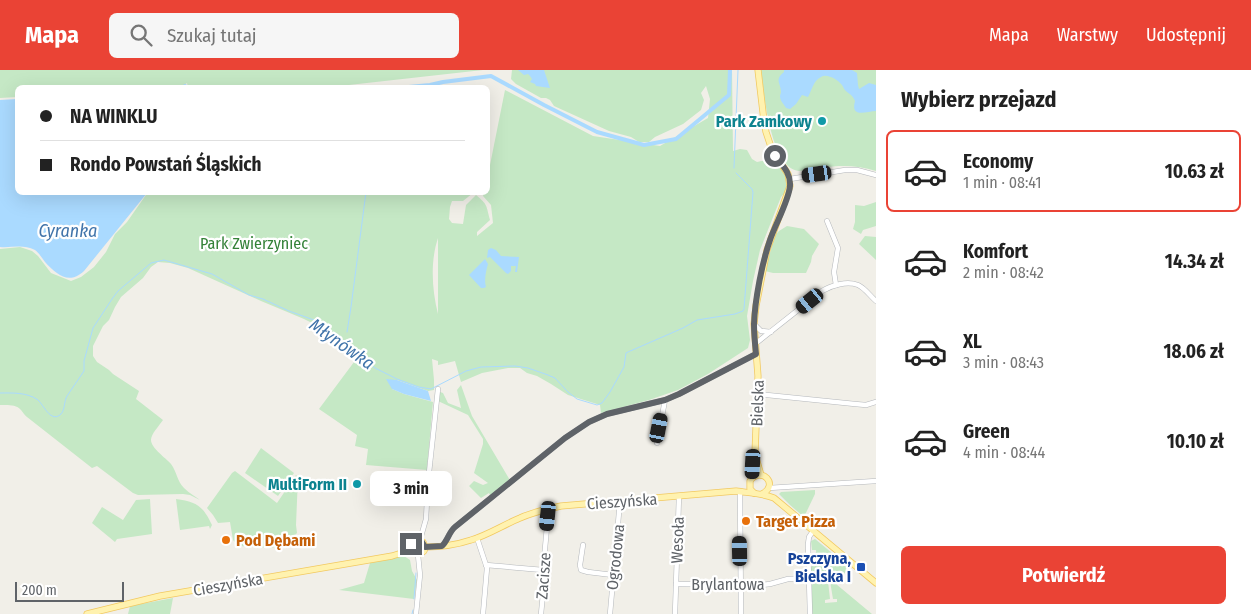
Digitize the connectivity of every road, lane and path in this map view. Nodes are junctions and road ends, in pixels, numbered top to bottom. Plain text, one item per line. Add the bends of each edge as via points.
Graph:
1 (758, 70) edge
2 (876, 176) edge
3 (790, 179) junction
4 (827, 221) dead end
5 (836, 285) junction
6 (876, 301) edge
7 (754, 324) junction
8 (771, 332) junction
9 (755, 344) junction
10 (756, 354) junction
11 (438, 389) dead end
12 (758, 394) junction
13 (665, 400) junction
14 (876, 402) edge
15 (657, 443) dead end
16 (755, 453) junction
17 (761, 475) junction
18 (751, 480) junction
19 (876, 481) edge
20 (769, 487) junction
21 (738, 492) junction
22 (754, 493) junction
23 (762, 494) junction
24 (679, 496) junction
25 (774, 498) junction
26 (620, 501) junction
27 (548, 509) junction
28 (813, 531) junction
29 (448, 537) junction
30 (477, 538) junction
31 (420, 540) junction
32 (455, 544) junction
33 (583, 545) dead end
34 (442, 546) junction
35 (425, 547) junction
36 (411, 550) junction
37 (418, 554) junction
38 (486, 565) junction
39 (543, 570) junction
40 (613, 575) junction
41 (809, 578) junction
42 (676, 584) junction
43 (876, 584) edge
44 (741, 585) junction
45 (87, 614) edge
46 (416, 614) edge
47 (483, 614) edge
48 (540, 614) edge
49 (610, 614) edge
50 (675, 614) edge
51 (741, 614) edge
52 (810, 614) edge

1 - 3 main road via 769,144
2 - 3 street via 845,170
3 - 7 main road, Bielska via 789,191 767,250
4 - 5 street via 838,248 834,272
5 - 6 street via 856,285
5 - 8 street via 822,291
7 - 8 street via 762,331
7 - 9 main road, Bielska
8 - 9 street
9 - 10 main road, Bielska
10 - 12 main road, Bielska
10 - 13 street
11 - 31 street via 426,518
12 - 14 street via 866,405
12 - 16 main road, Bielska
13 - 15 street
13 - 29 street via 607,414 584,425 455,527
16 - 17 main road, Bielska
16 - 18 main road, Bielska
17 - 18 main road
17 - 20 main road via 766,477
18 - 21 main road, Cieszyńska
18 - 22 main road via 750,489
19 - 20 street
20 - 23 main road
20 - 25 main road
21 - 22 main road, Cieszyńska
21 - 24 main road, Cieszyńska
21 - 44 street
22 - 23 main road
23 - 25 main road
24 - 26 main road, Cieszyńska
24 - 42 street, Wesoła
25 - 28 main road
26 - 27 main road, Cieszyńska
26 - 40 street, Ogrodowa
27 - 30 main road, Cieszyńska
27 - 39 street, Zacisze
28 - 41 street via 808,544
28 - 43 main road
29 - 32 street
29 - 34 street
30 - 32 main road, Cieszyńska
30 - 38 street
31 - 35 main road
31 - 36 main road via 412,542
32 - 34 main road, Cieszyńska
33 - 40 street via 581,570
34 - 35 main road, Cieszyńska
35 - 37 main road
36 - 37 main road
36 - 45 main road, Cieszyńska via 394,556 134,602
37 - 46 street via 420,573
38 - 39 street
38 - 47 street
39 - 48 street, Zacisze
40 - 49 street, Ogrodowa
41 - 44 street, Brylantowa
41 - 52 street
42 - 44 street, Brylantowa
42 - 50 street, Wesoła
44 - 51 street

